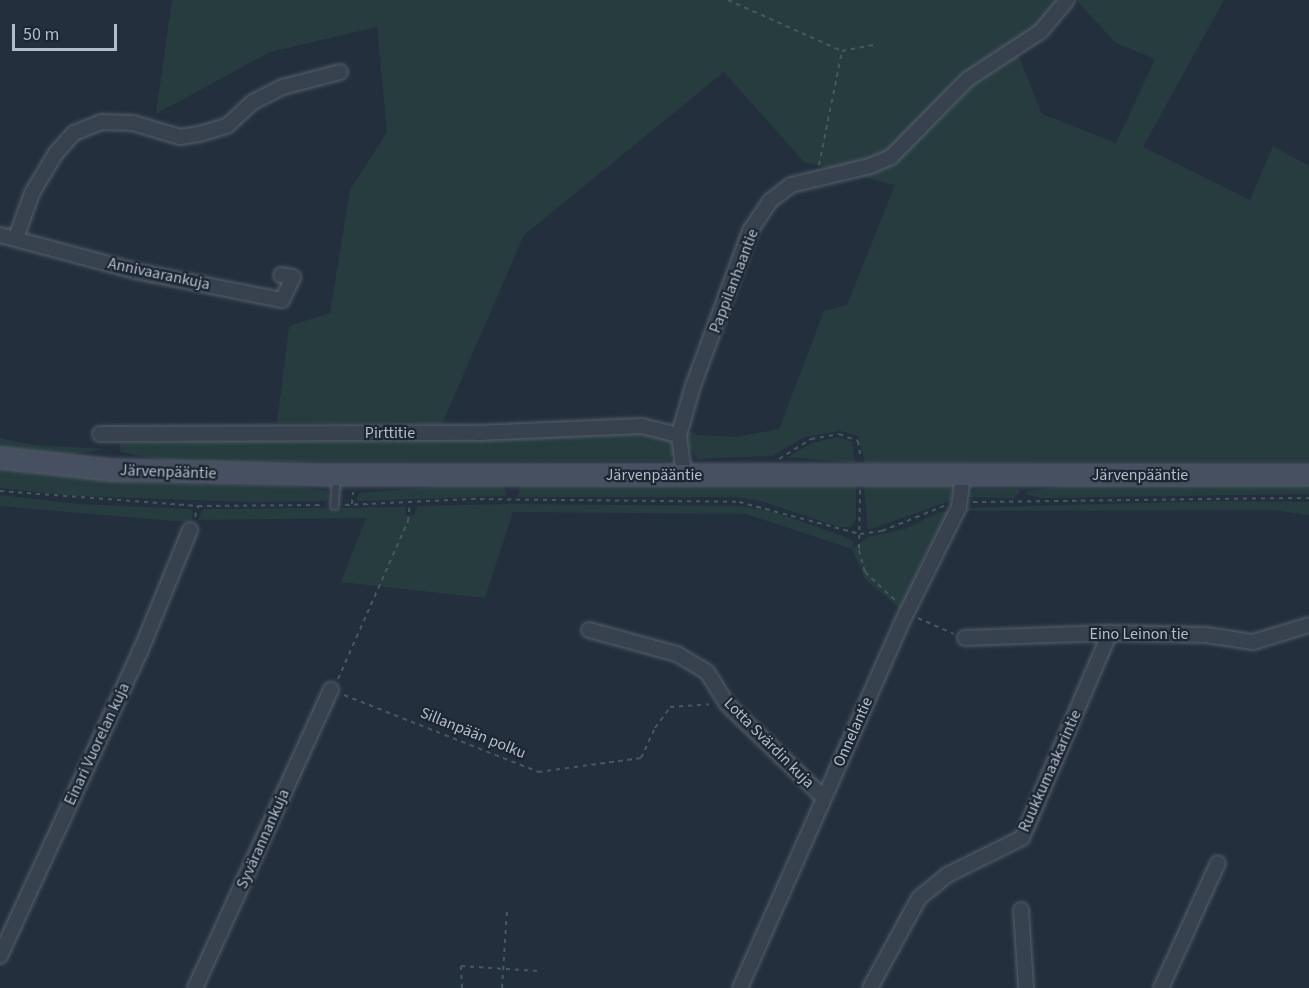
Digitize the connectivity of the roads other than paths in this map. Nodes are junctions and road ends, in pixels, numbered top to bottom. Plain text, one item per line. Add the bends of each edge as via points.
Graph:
1 (1067, 0) edge
2 (340, 72) dead end
3 (0, 235) edge
4 (16, 238) junction
5 (281, 275) dead end
6 (100, 434) dead end
7 (679, 435) junction
8 (0, 458) edge
9 (336, 475) junction
10 (684, 475) junction
11 (963, 475) junction
12 (1309, 475) edge
13 (334, 505) road end
14 (190, 530) dead end
15 (1309, 625) edge
16 (589, 630) dead end
17 (1110, 633) junction
18 (965, 638) dead end
19 (331, 690) road end
20 (823, 797) junction
21 (1218, 863) dead end
22 (1021, 910) dead end
23 (0, 956) edge
24 (195, 988) edge
25 (740, 988) edge
26 (870, 988) edge
27 (1026, 988) edge
28 (1161, 988) edge

1 - 7 street, Pappilanhaantie via 1041,31 968,79 891,157 870,166 791,185 770,201 750,231
2 - 4 street via 283,87 253,102 227,126 200,134 180,137 133,123 101,122 74,133 56,153 32,193
3 - 4 street, Annivaarankuja
4 - 5 street, Annivaarankuja via 135,271 282,300 293,278
6 - 7 street, Pirttitie via 479,433 642,426
7 - 10 street, Pappilanhaantie
8 - 9 main road, Järvenpääntie via 120,470
9 - 10 main road, Järvenpääntie
9 - 13 lane
10 - 11 main road, Järvenpääntie
11 - 12 main road, Järvenpääntie
11 - 20 street, Onnelantie via 960,502
14 - 23 street, Einari Vuorelan kuja via 140,652
15 - 17 street, Eino Leinon tie via 1253,642 1206,635
16 - 20 street, Lotta Svärdin kuja via 677,654 707,672 726,703
17 - 18 street, Eino Leinon tie
17 - 26 street, Ruukkumaakarintie via 1022,838 947,875 919,898
19 - 24 street, Syvärannankuja
20 - 25 street, Onnelantie via 779,909
21 - 28 street
22 - 27 street

